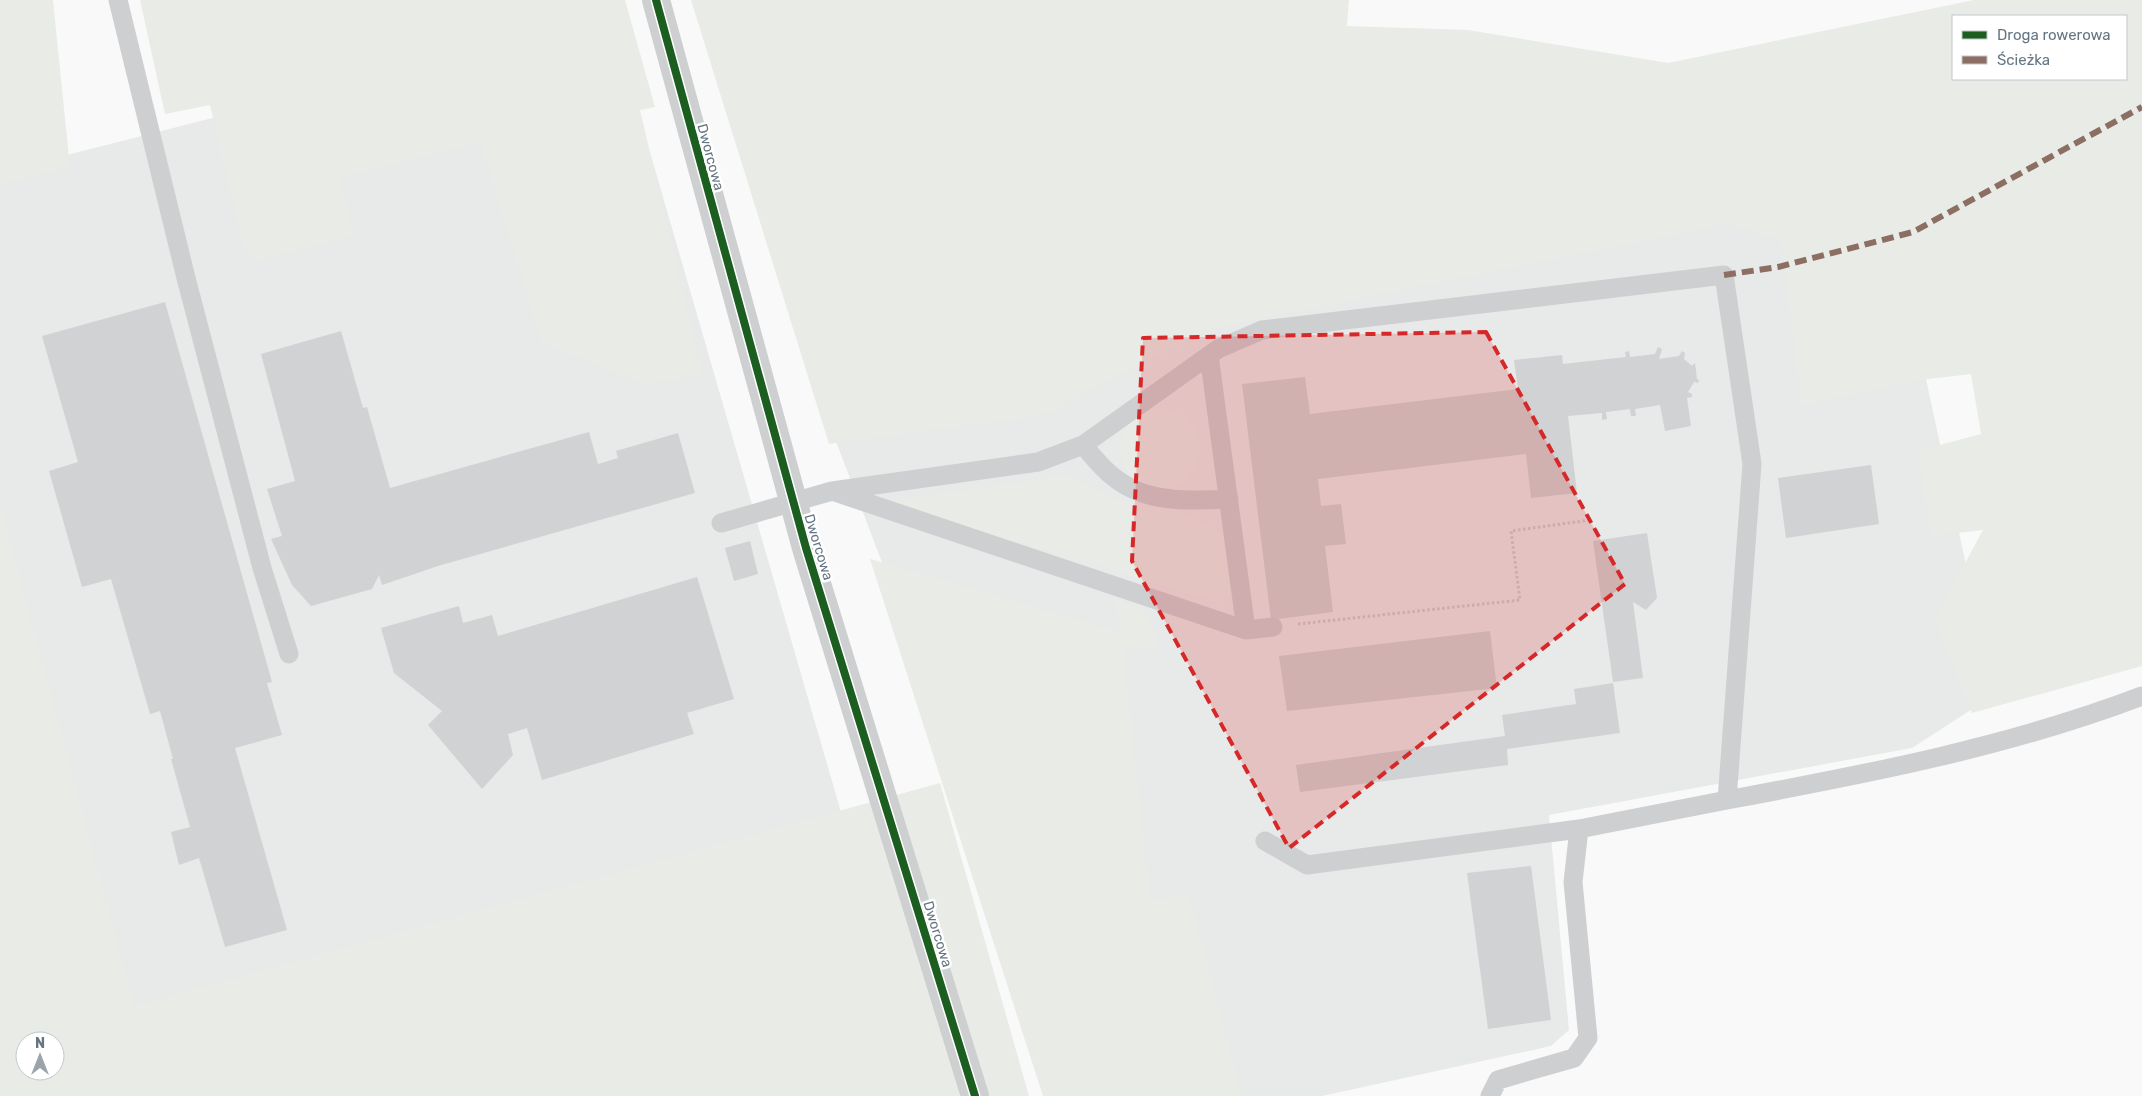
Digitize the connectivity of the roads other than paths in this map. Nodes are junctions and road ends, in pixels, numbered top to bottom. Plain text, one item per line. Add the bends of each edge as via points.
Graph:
1 (118, 0) edge
2 (656, 0) edge
3 (1209, 355) junction
4 (1083, 446) junction
5 (832, 492) junction
6 (1229, 500) junction
7 (793, 503) junction
8 (721, 523) dead end
9 (1273, 627) road end
10 (1246, 630) junction
11 (290, 654) dead end
12 (2142, 696) edge
13 (1727, 800) junction
14 (1579, 829) junction
15 (1265, 841) dead end
16 (975, 1096) edge
17 (1490, 1096) edge

1 - 11 lane via 259,559
2 - 7 street, Dworcowa
3 - 4 lane
3 - 6 lane
3 - 13 lane via 1262,330 1724,275 1752,464
4 - 5 lane via 1038,462
4 - 6 lane via 1122,484 1150,496 1192,501
5 - 7 lane
5 - 10 lane
6 - 10 lane
7 - 8 lane
7 - 16 street, Dworcowa
9 - 10 lane
12 - 13 lane via 1987,745 1860,775
13 - 14 lane
14 - 15 lane via 1307,865
14 - 17 lane via 1573,882 1588,1038 1574,1058 1498,1080

